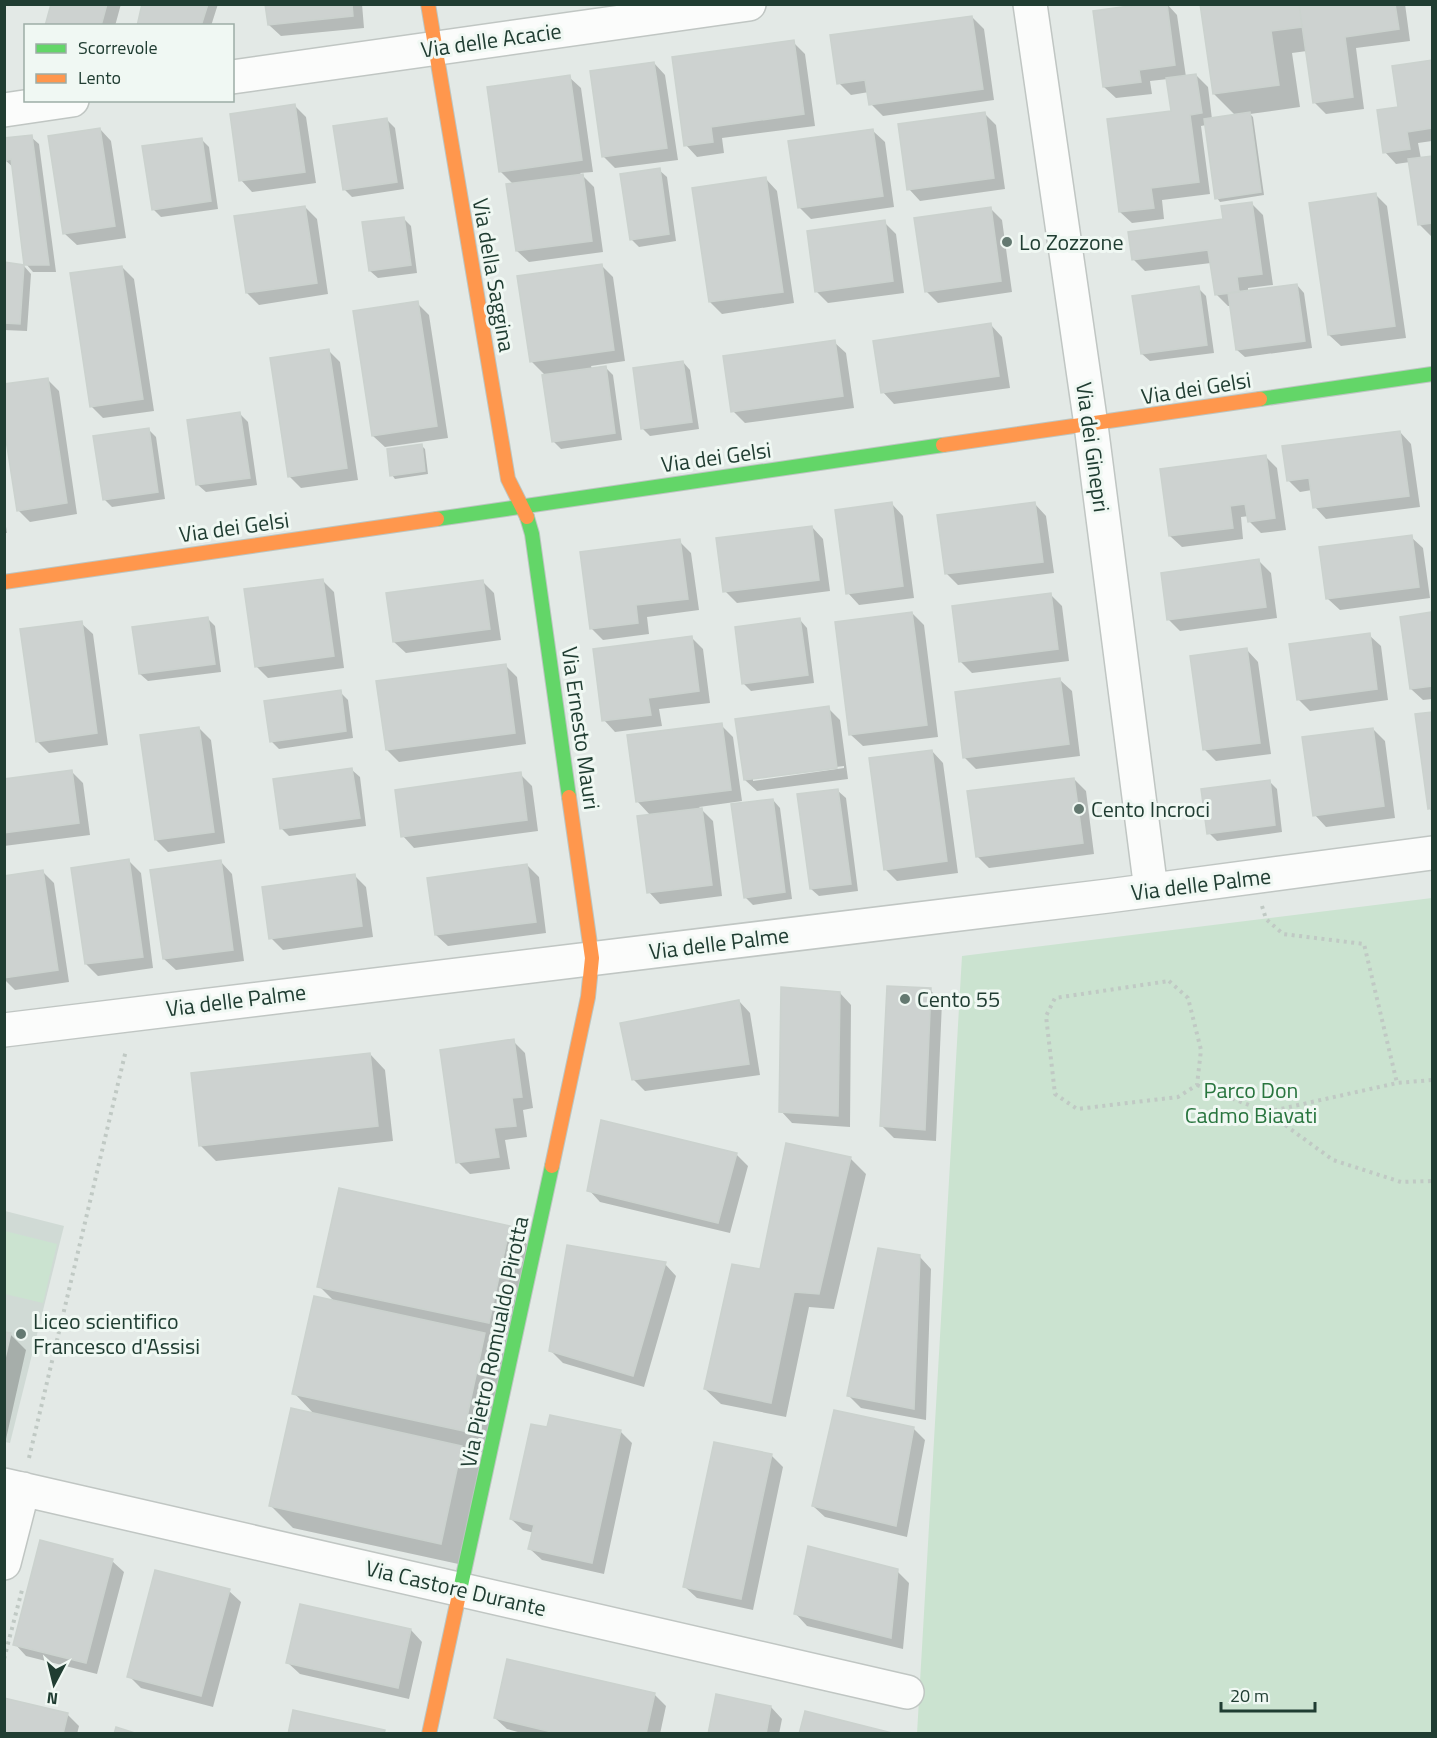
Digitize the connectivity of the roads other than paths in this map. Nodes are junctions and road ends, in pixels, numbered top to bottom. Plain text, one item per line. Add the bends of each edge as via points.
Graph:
1 (428, 4) edge
2 (749, 4) edge
3 (1030, 4) edge
4 (435, 48) junction
5 (234, 77) edge
6 (58, 102) edge
7 (4, 110) edge
8 (1432, 374) edge
9 (1091, 425) junction
10 (523, 505) junction
11 (4, 582) edge
12 (1432, 853) edge
13 (1151, 890) junction
14 (592, 958) junction
15 (4, 1030) edge
16 (18, 1480) edge
17 (4, 1563) edge
18 (461, 1590) junction
19 (907, 1692) dead end
20 (429, 1734) edge

1 - 4 street, Via della Saggina
2 - 4 street, Via delle Acacie
3 - 9 street, Via dei Ginepri
4 - 5 street, Via delle Acacie
4 - 10 street, Via della Saggina via 508,479
6 - 7 street
8 - 9 street, Via dei Gelsi
9 - 10 street, Via dei Gelsi
9 - 13 street, Via dei Ginepri
10 - 11 street, Via dei Gelsi
10 - 14 street, Via Ernesto Mauri via 532,534
12 - 13 street, Via delle Palme
13 - 14 street, Via delle Palme
14 - 15 street, Via delle Palme
14 - 18 street, Via Pietro Romualdo Pirotta via 571,1080
16 - 17 street
16 - 18 street, Via Castore Durante
18 - 19 street, Via Castore Durante
18 - 20 street, Via Pietro Romualdo Pirotta

